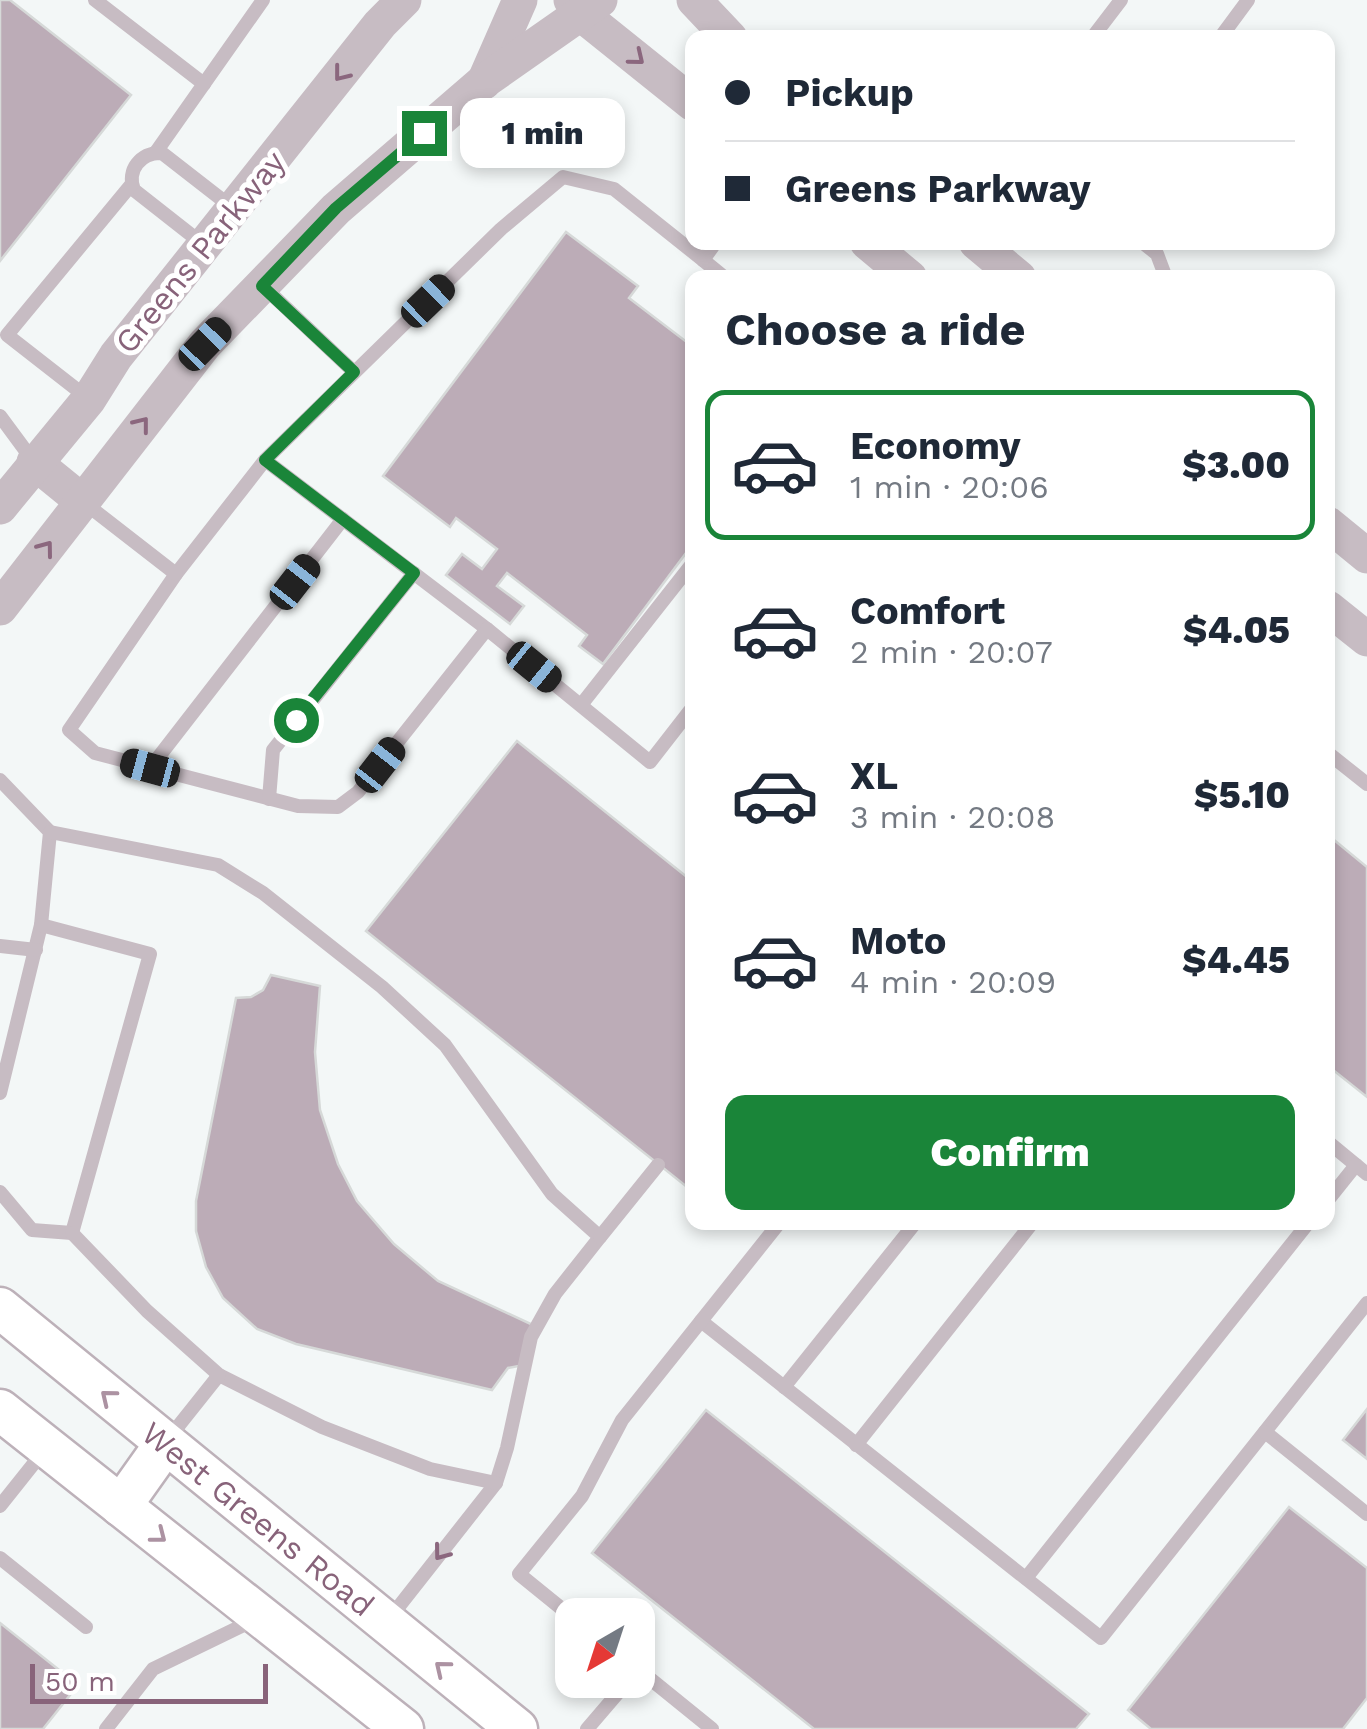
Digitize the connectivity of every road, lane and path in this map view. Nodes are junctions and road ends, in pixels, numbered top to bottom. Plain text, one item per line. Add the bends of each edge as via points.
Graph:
1 (95, 0) edge
2 (263, 0) edge
3 (404, 0) edge
4 (520, 0) edge
5 (694, 0) edge
6 (1120, 0) edge
7 (1248, 0) edge
8 (584, 4) edge
9 (722, 30) edge
10 (1098, 30) edge
11 (1226, 30) edge
12 (483, 82) junction
13 (204, 84) junction
14 (685, 97) edge
15 (156, 152) junction
16 (131, 185) junction
17 (235, 209) junction
18 (205, 246) junction
19 (685, 246) edge
20 (690, 250) edge
21 (710, 250) edge
22 (877, 250) edge
23 (986, 250) edge
24 (703, 260) junction
25 (715, 270) edge
26 (900, 270) edge
27 (1010, 270) edge
28 (262, 286) junction
29 (354, 372) junction
30 (89, 398) junction
31 (0, 416) edge
32 (265, 460) junction
33 (34, 462) junction
34 (82, 501) junction
35 (0, 507) edge
36 (343, 519) junction
37 (1335, 530) edge
38 (1367, 556) edge
39 (414, 573) junction
40 (685, 573) edge
41 (176, 574) junction
42 (0, 608) edge
43 (1335, 614) edge
44 (487, 629) junction
45 (1367, 639) edge
46 (581, 705) junction
47 (685, 717) edge
48 (1335, 759) edge
49 (150, 768) junction
50 (0, 780) edge
51 (1367, 784) edge
52 (269, 798) junction
53 (50, 832) junction
54 (41, 925) junction
55 (0, 946) edge
56 (36, 950) junction
57 (0, 1093) edge
58 (1335, 1148) edge
59 (658, 1164) dead end
60 (1361, 1169) edge
61 (0, 1192) edge
62 (1335, 1193) edge
63 (774, 1230) edge
64 (910, 1230) edge
65 (1027, 1230) edge
66 (1304, 1230) edge
67 (72, 1234) junction
68 (600, 1237) junction
69 (1367, 1303) edge
70 (0, 1308) edge
71 (701, 1321) junction
72 (218, 1375) junction
73 (784, 1387) junction
74 (0, 1410) edge
75 (1265, 1432) junction
76 (165, 1444) junction
77 (856, 1444) junction
78 (47, 1447) junction
79 (496, 1483) junction
80 (0, 1506) edge
81 (121, 1506) junction
82 (1367, 1514) edge
83 (0, 1558) edge
84 (1026, 1578) junction
85 (555, 1603) edge
86 (261, 1617) junction
87 (386, 1623) junction
88 (86, 1628) dead end
89 (655, 1684) edge
90 (614, 1698) edge
91 (106, 1729) edge
92 (403, 1729) edge
93 (518, 1729) edge
94 (587, 1729) edge
95 (712, 1729) edge

1 - 13 lane
2 - 13 lane
3 -> 17 street, Greens Parkway
4 - 12 street
5 - 9 street
6 - 10 lane
7 - 11 lane
8 - 12 street, Greens Parkway
8 -> 14 street
12 - 28 street, Greens Parkway via 336,208
13 - 15 lane
15 - 16 lane via 138,162
15 - 17 lane
16 - 18 lane
16 - 30 lane via 8,335
17 - 18 street, Greens Parkway
18 - 30 street, Greens Parkway
19 - 29 lane via 614,189 563,178
20 - 24 lane
21 - 24 lane
22 - 26 street
23 - 27 street
24 - 25 lane
28 - 29 lane
34 -> 28 street, Greens Parkway via 205,344
29 - 32 lane
30 - 33 street, Greens Parkway
31 - 33 lane
32 - 36 lane
32 - 41 lane
33 - 34 street
33 - 35 street, Greens Parkway
34 - 41 lane
42 -> 34 street, Greens Parkway
36 - 39 lane
36 - 49 lane
37 - 38 street
39 - 44 lane
39 - 52 lane via 273,750
40 - 46 lane
41 - 49 lane via 69,730 95,753
43 - 45 street
44 - 46 lane
44 - 52 lane via 358,792 338,807
46 - 47 lane via 650,762
48 - 51 lane
49 - 52 lane
50 - 53 lane
53 - 54 lane
53 - 68 lane via 218,865 263,893 445,1046 552,1194
54 - 56 lane
54 - 67 lane via 150,954
55 - 56 lane
56 - 57 lane
58 - 60 lane
59 - 68 lane
60 - 62 lane
61 - 67 lane via 32,1230
63 - 71 lane
64 - 73 lane
65 - 77 lane
66 - 84 lane
67 - 72 lane
68 - 79 lane via 531,1337
69 - 75 lane
76 -> 70 main road, West Greens Road
71 - 73 lane
71 - 85 lane via 622,1420 582,1496 519,1574
72 - 76 lane
72 - 79 lane via 322,1428 430,1469
73 - 77 lane
74 - 78 main road
75 - 82 lane
75 - 84 lane via 1101,1638
76 - 81 main road
76 - 87 main road, West Greens Road
77 - 84 lane
78 - 80 lane
78 - 81 main road
79 -> 87 lane
81 -> 86 main road
83 - 88 lane
86 - 91 lane via 153,1669
86 - 92 main road
93 -> 87 main road, West Greens Road
89 - 95 lane
90 - 94 lane

